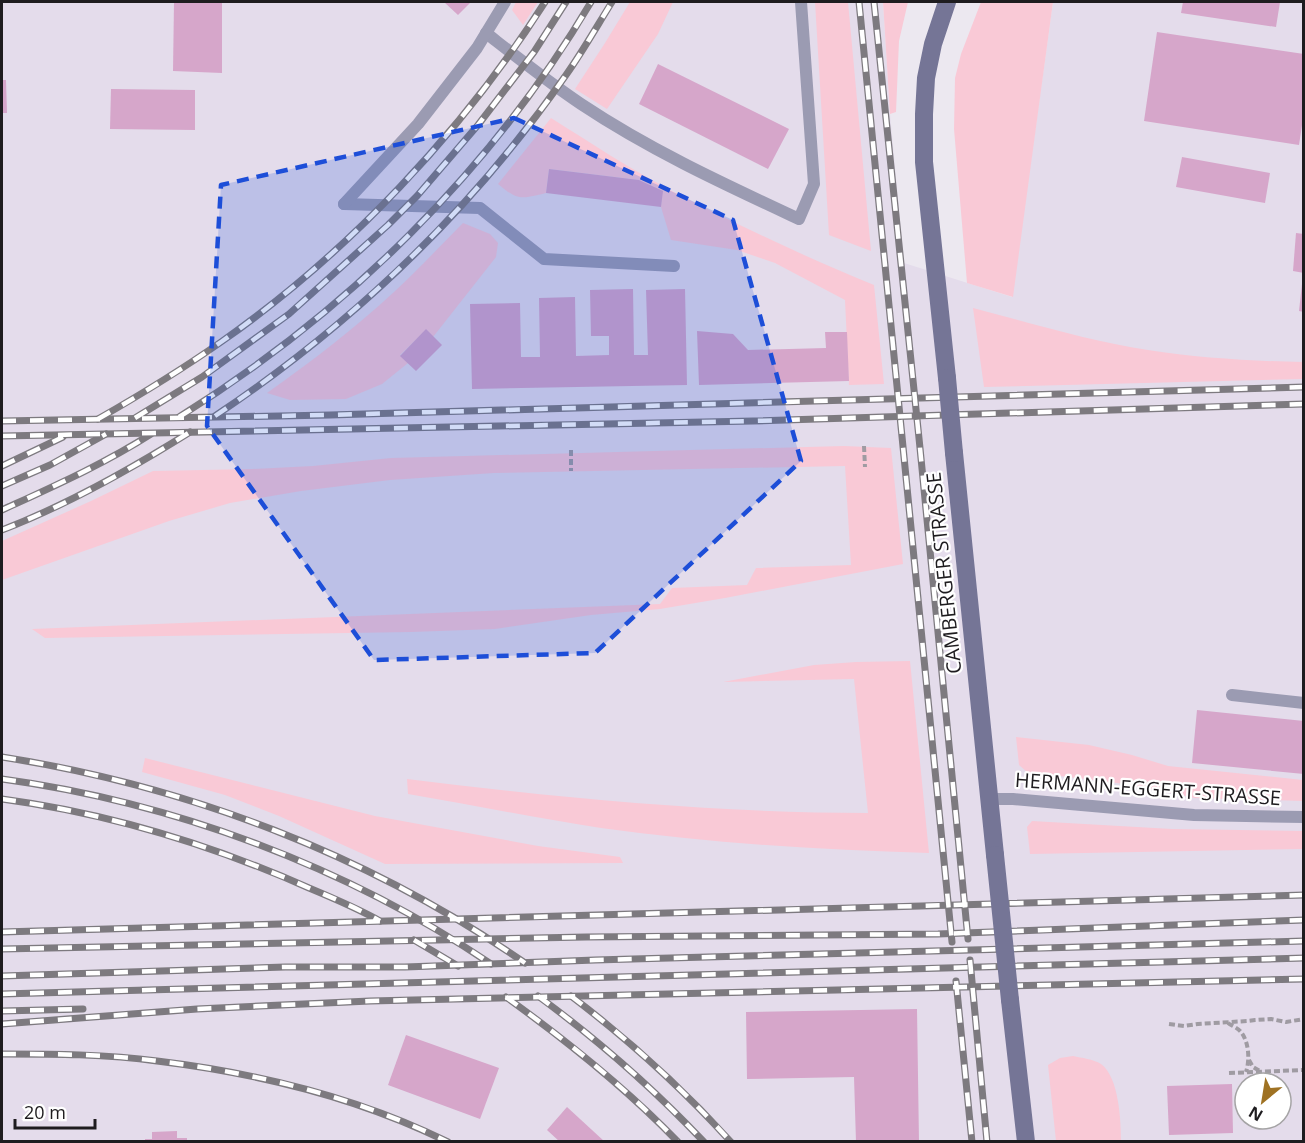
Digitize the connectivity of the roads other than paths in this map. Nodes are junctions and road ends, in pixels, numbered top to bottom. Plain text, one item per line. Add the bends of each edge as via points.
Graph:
1 (505, 2) edge
2 (801, 2) edge
3 (947, 2) edge
4 (486, 33) junction
5 (674, 266) dead end
6 (1232, 695) dead end
7 (1304, 702) edge
8 (990, 800) junction
9 (1304, 818) edge
10 (1026, 1142) edge

1 - 4 lane
2 - 4 lane via 814,184 799,219 661,152 582,104
3 - 8 street, CAMBERGER STRASSE, bridge via 926,78 924,162
4 - 5 lane via 418,124 344,204 480,208 544,259
6 - 7 lane
8 - 9 lane, HERMANN-EGGERT-STRASSE via 1194,815
8 - 10 street, CAMBERGER STRASSE, bridge

